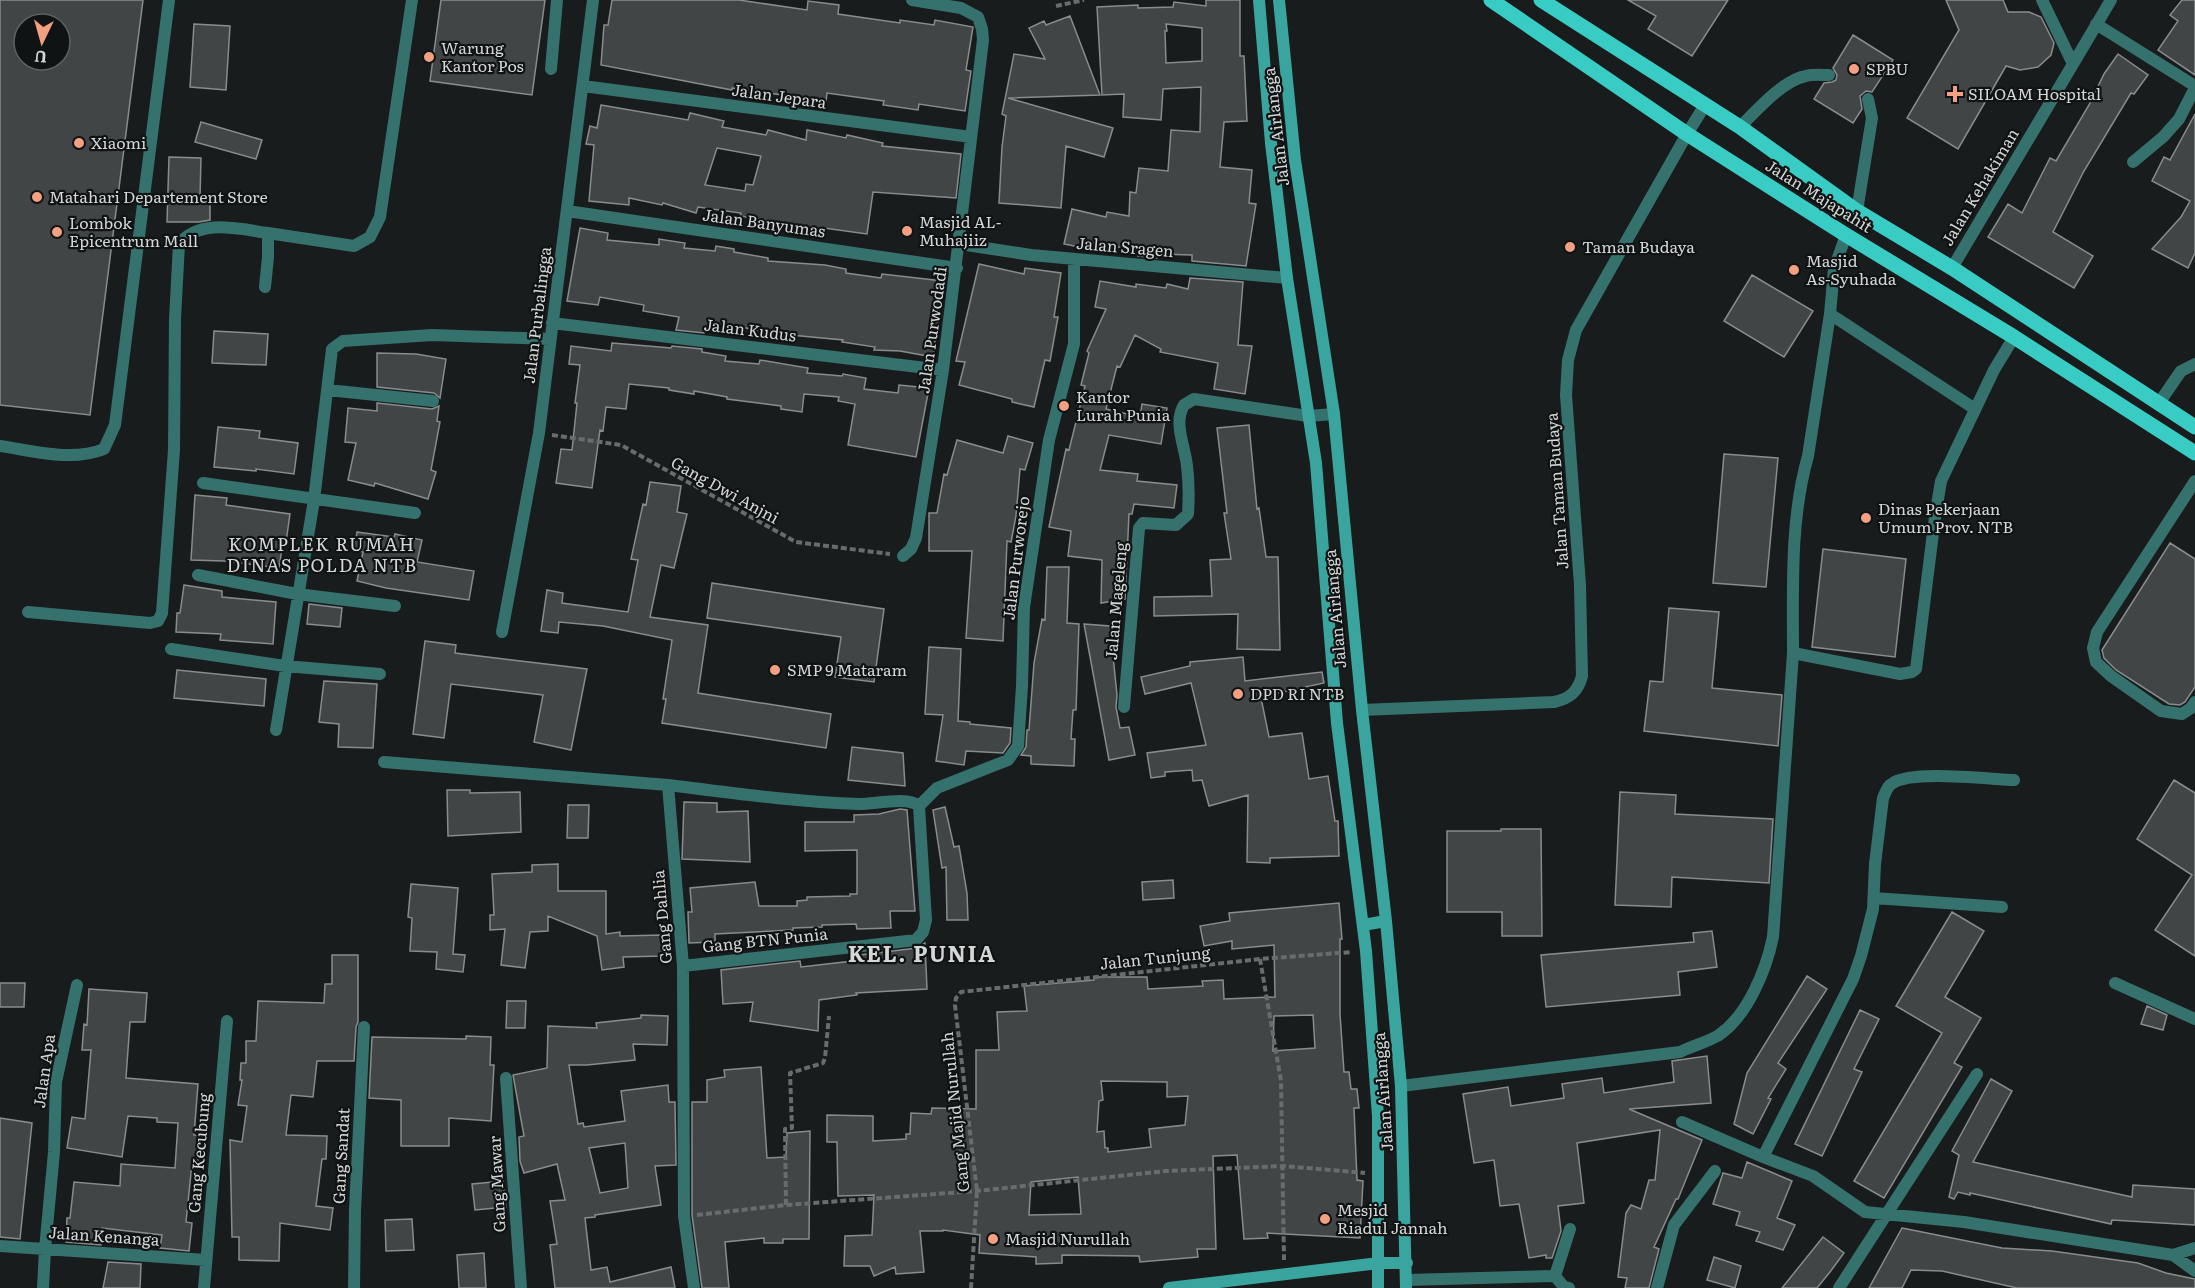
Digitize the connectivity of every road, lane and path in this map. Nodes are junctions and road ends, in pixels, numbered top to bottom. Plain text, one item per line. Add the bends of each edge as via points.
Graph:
1 (169, 0) edge
2 (412, 0) edge
3 (557, 0) edge
4 (593, 0) edge
5 (912, 0) edge
6 (1084, 0) edge
7 (1259, 0) edge
8 (1279, 0) edge
9 (1491, 0) edge
10 (1540, 0) edge
11 (2042, 0) edge
12 (2111, 0) edge
13 (1056, 6) dead end
14 (2096, 24) junction
15 (2073, 64) junction
16 (551, 69) dead end
17 (1829, 75) dead end
18 (583, 86) junction
19 (2195, 87) edge
20 (1868, 99) dead end
21 (1705, 105) junction
22 (1740, 127) junction
23 (1687, 134) junction
24 (971, 137) junction
25 (2133, 162) dead end
26 (567, 211) junction
27 (1857, 211) junction
28 (268, 233) junction
29 (1846, 235) junction
30 (960, 244) junction
31 (1074, 259) junction
32 (957, 268) junction
33 (1952, 268) junction
34 (1287, 279) junction
35 (265, 287) dead end
36 (2017, 311) junction
37 (1830, 314) junction
38 (552, 323) junction
39 (2010, 335) junction
40 (549, 339) junction
41 (2065, 342) junction
42 (2050, 360) junction
43 (2195, 364) edge
44 (944, 370) junction
45 (328, 390) junction
46 (432, 401) dead end
47 (2159, 404) junction
48 (1976, 409) junction
49 (1334, 414) junction
50 (1308, 416) junction
51 (2195, 427) edge
52 (539, 433) junction
53 (0, 446) edge
54 (2195, 453) edge
55 (2195, 482) edge
56 (203, 483) dead end
57 (314, 500) junction
58 (415, 513) dead end
59 (903, 556) joint
60 (198, 575) dead end
61 (297, 594) junction
62 (395, 606) dead end
63 (28, 612) dead end
64 (502, 632) dead end
65 (171, 649) dead end
66 (1793, 653) junction
67 (285, 666) junction
68 (380, 674) dead end
69 (2195, 702) edge
70 (1124, 707) dead end
71 (1362, 710) junction
72 (276, 730) dead end
73 (384, 762) dead end
74 (2014, 780) dead end
75 (668, 785) junction
76 (913, 803) junction
77 (1874, 898) junction
78 (2002, 907) dead end
79 (1386, 921) junction
80 (1363, 925) junction
81 (1366, 951) junction
82 (1260, 959) junction
83 (683, 966) junction
84 (2115, 983) dead end
85 (76, 990) dead end
86 (955, 1005) joint
87 (829, 1016) dead end
88 (2195, 1019) edge
89 (227, 1021) dead end
90 (364, 1027) dead end
91 (1977, 1074) dead end
92 (506, 1078) dead end
93 (1401, 1086) junction
94 (1682, 1122) dead end
95 (1763, 1157) junction
96 (1284, 1166) junction
97 (1715, 1171) dead end
98 (1379, 1174) junction
99 (977, 1191) junction
100 (786, 1205) junction
101 (1886, 1215) junction
102 (684, 1216) junction
103 (1570, 1229) dead end
104 (0, 1246) edge
105 (2195, 1248) edge
106 (45, 1249) junction
107 (2173, 1255) junction
108 (206, 1260) junction
109 (1379, 1263) junction
110 (1407, 1263) junction
111 (2195, 1271) edge
112 (1284, 1276) junction
113 (1555, 1276) junction
114 (1407, 1284) edge
115 (43, 1288) edge
116 (204, 1288) edge
117 (354, 1288) edge
118 (521, 1288) edge
119 (694, 1288) edge
120 (971, 1288) edge
121 (1169, 1288) edge
122 (1378, 1288) edge
123 (1569, 1288) edge
124 (1657, 1288) edge
125 (1839, 1288) edge

1 - 53 street via 115,425 104,449 90,455 67,456
2 - 28 street via 380,218 369,237 354,246
3 - 16 street
4 - 18 street, Jalan Purbalingga
5 - 24 street, Jalan Purwodadi via 961,8 978,17 983,40
6 - 13 path
7 - 34 main road, Jalan Airlangga
8 - 49 main road, Jalan Airlangga via 1295,160
9 - 23 main road, Jalan Majapahit
10 - 21 main road, Jalan Majapahit
11 - 15 street
12 - 14 street, Jalan Kehakiman
14 - 15 street, Jalan Kehakiman
14 - 19 street
15 - 33 street, Jalan Kehakiman
17 - 22 street via 1794,80
18 - 24 street, Jalan Jepara
18 - 26 street, Jalan Purbalingga
19 - 25 street via 2179,119
20 - 27 street via 1872,118
21 - 22 main road, Jalan Majapahit
21 - 23 street, Jalan Taman Budaya
22 - 27 main road, Jalan Majapahit
23 - 29 main road, Jalan Majapahit
23 - 71 street, Jalan Taman Budaya via 1576,330 1568,360 1569,456 1580,585 1580,685 1566,699 1554,702
24 - 30 street, Jalan Purwodadi
26 - 32 street, Jalan Banyumas
26 - 38 street, Jalan Purbalingga
27 - 33 main road, Jalan Majapahit
28 - 35 street
28 - 63 street via 218,226 186,235 179,244 174,450 162,613 158,621
29 - 37 street via 1834,269
29 - 39 main road, Jalan Majapahit
30 - 31 street, Jalan Sragen
30 - 32 street, Jalan Purwodadi
31 - 34 street, Jalan Sragen
31 - 76 street, Jalan Purworejo via 1074,344 1049,440 1024,607 1018,746 1008,759 937,788
32 - 44 street, Jalan Purwodadi
33 - 36 main road, Jalan Majapahit
34 - 50 main road, Jalan Airlangga
36 - 39 main road via 2016,328
36 - 41 main road, Jalan Majapahit
37 - 48 street
37 - 66 street via 1795,532
38 - 40 street, Jalan Purbalingga
38 - 44 street, Jalan Kudus
39 - 42 main road, Jalan Majapahit
39 - 48 street
40 - 45 street via 432,335 343,341 332,349
40 - 52 street, Jalan Purbalingga
41 - 42 main road via 2054,347
41 - 47 main road, Jalan Majapahit
42 - 54 main road, Jalan Majapahit
43 - 47 street via 2181,371
44 - 59 street, Jalan Purwodadi via 916,538
45 - 46 street
45 - 57 street
47 - 51 main road, Jalan Majapahit
48 - 66 street via 1941,481 1916,669 1900,674
49 - 50 street, Jalan Mageleng
49 - 71 main road, Jalan Airlangga
50 - 70 street, Jalan Mageleng via 1194,399 1184,405 1179,421 1188,473 1188,514 1176,525 1143,523 1139,528
50 - 80 main road, Jalan Airlangga via 1316,463 1337,723
52 - 59 path, Gang Dwi Anjni via 621,445 796,542
52 - 64 street, Jalan Purbalingga
55 - 69 street via 2097,632 2093,648 2096,662 2111,676 2161,711 2182,714
56 - 57 street
57 - 58 street
57 - 61 street
60 - 61 street
61 - 62 street
61 - 67 street
65 - 67 street
66 - 93 street via 1773,937 1754,990 1732,1022 1719,1035 1680,1052
67 - 68 street
67 - 72 street
71 - 79 main road, Jalan Airlangga
73 - 75 street
74 - 77 street via 1915,776 1891,784 1883,798
75 - 76 street via 807,802
75 - 83 street, Gang Dahlia
76 - 83 street, Gang BTN Punia via 926,920 916,940
77 - 78 street
77 - 95 street via 1853,979
79 - 80 main road
79 - 93 main road, Jalan Airlangga
80 - 81 main road, Jalan Airlangga
81 - 82 path, Jalan Tunjung
81 - 98 main road, Jalan Airlangga
82 - 86 path, Jalan Tunjung via 987,988 961,992
82 - 96 path via 1281,1081
83 - 102 street, Gang Dahlia
84 - 88 street
85 - 106 street, Jalan Apa via 56,1082
86 - 99 path, Gang Majid Nurullah
87 - 100 path via 823,1062 796,1070 790,1076 792,1128 785,1129
89 - 108 street, Gang Kecubung
90 - 117 street, Gang Sandat
91 - 101 street
92 - 118 street, Gang Mawar
93 - 110 main road, Jalan Airlangga
94 - 95 street
95 - 101 street via 1813,1176 1865,1212
96 - 98 path
96 - 99 path via 1166,1171
96 - 112 path
97 - 124 street via 1674,1225
98 - 109 main road, Jalan Airlangga
99 - 100 path
99 - 120 path, Gang Majid Nurullah
100 - 102 path
101 - 107 street via 1964,1222
101 - 125 street
102 - 119 street, Gang Dahlia
103 - 113 street
104 - 106 street, Jalan Kenanga
105 - 107 street
106 - 108 street, Jalan Kenanga
106 - 115 street, Jalan Apa
107 - 111 street
108 - 116 street, Gang Kecubung
109 - 110 main road
109 - 112 main road
109 - 122 main road, Jalan Airlangga
110 - 114 main road, Jalan Airlangga
112 - 121 main road
113 - 114 street
113 - 123 street

